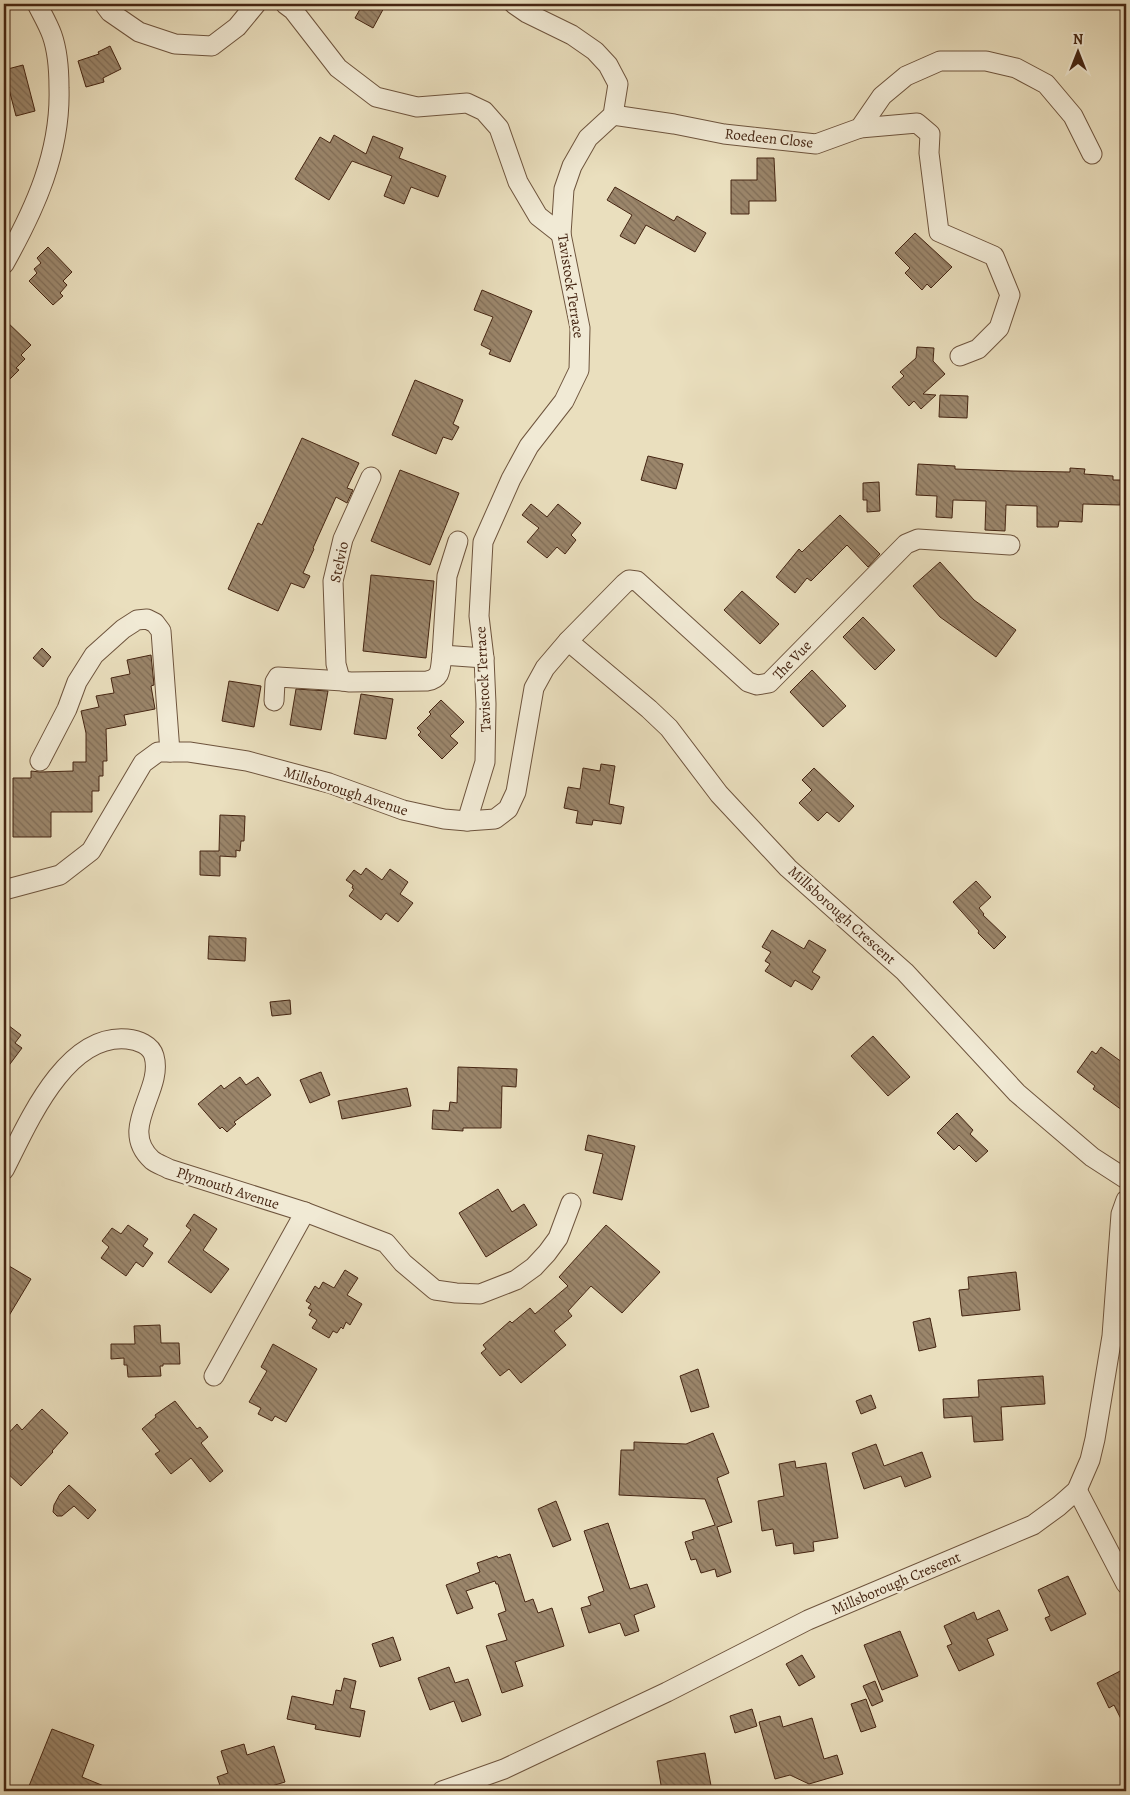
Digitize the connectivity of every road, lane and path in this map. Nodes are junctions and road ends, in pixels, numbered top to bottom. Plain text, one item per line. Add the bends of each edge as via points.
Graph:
1 (37, 4) edge
2 (104, 4) edge
3 (256, 4) edge
4 (285, 4) edge
5 (514, 4) edge
6 (613, 115) junction
7 (860, 128) junction
8 (1092, 154) dead end
9 (561, 234) junction
10 (4, 264) edge
11 (960, 356) dead end
12 (371, 477) dead end
13 (458, 541) dead end
14 (1010, 545) dead end
15 (568, 641) junction
16 (442, 655) junction
17 (484, 658) junction
18 (343, 681) junction
19 (274, 701) dead end
20 (170, 752) junction
21 (40, 761) dead end
22 (467, 821) junction
23 (4, 890) edge
24 (4, 1170) edge
25 (1126, 1179) edge
26 (1126, 1200) edge
27 (571, 1203) dead end
28 (304, 1212) junction
29 (214, 1376) dead end
30 (1077, 1490) junction
31 (1126, 1584) edge
32 (442, 1791) edge

1 - 10 street via 52,35 57,58 60,111 53,152 42,188
2 - 3 street via 139,32 175,44 212,46 237,28
4 - 9 street via 338,68 376,97 417,107 467,103 484,111 500,128 518,182 538,216
5 - 6 street via 596,50 618,84
6 - 7 street, Roedeen Close via 724,134 816,144
6 - 9 street, Tavistock Terrace via 588,138 572,166 564,190
7 - 8 street via 882,96 906,76 940,61 986,61 1016,68 1046,84 1073,116
7 - 11 street, Roedeen Close via 917,123 930,134 929,153 939,232 994,256 1004,277 1010,296 998,328 978,349
9 - 17 street, Tavistock Terrace via 580,328 579,370 564,401 529,446 483,542 479,616
12 - 18 street, Stelvio via 343,539 333,581 336,664
13 - 16 street via 447,576
14 - 15 street, The Vue via 911,541 769,683 757,685 748,682 637,581 629,580 624,584
15 - 22 street, Millsborough Avenue via 545,668 534,688 516,792 508,809 495,819
15 - 25 street, Millsborough Crescent via 649,708 719,794 788,868 905,972 1017,1093 1092,1157
16 - 17 street
16 - 18 street via 439,676 435,679
17 - 22 street, Tavistock Terrace via 485,762
18 - 19 street via 278,677 274,682
20 - 21 street via 161,631 147,619 137,620 123,629 94,655 77,682
20 - 22 street, Millsborough Avenue via 247,761 329,783 403,810
20 - 23 street, Millsborough Avenue via 158,752 143,763 91,851 60,875
24 - 28 street, Plymouth Avenue via 38,1103 74,1059 107,1040 136,1040 148,1046 154,1055 153,1080 140,1120 139,1134 142,1148 153,1161
26 - 30 street, Millsborough Crescent via 1120,1214 1112,1336 1095,1439
27 - 28 street, Plymouth Avenue via 558,1238 534,1267 516,1280 480,1294 435,1290 403,1263 386,1243
28 - 29 street
30 - 31 street
30 - 32 street, Millsborough Crescent via 1033,1525 808,1620 504,1770

